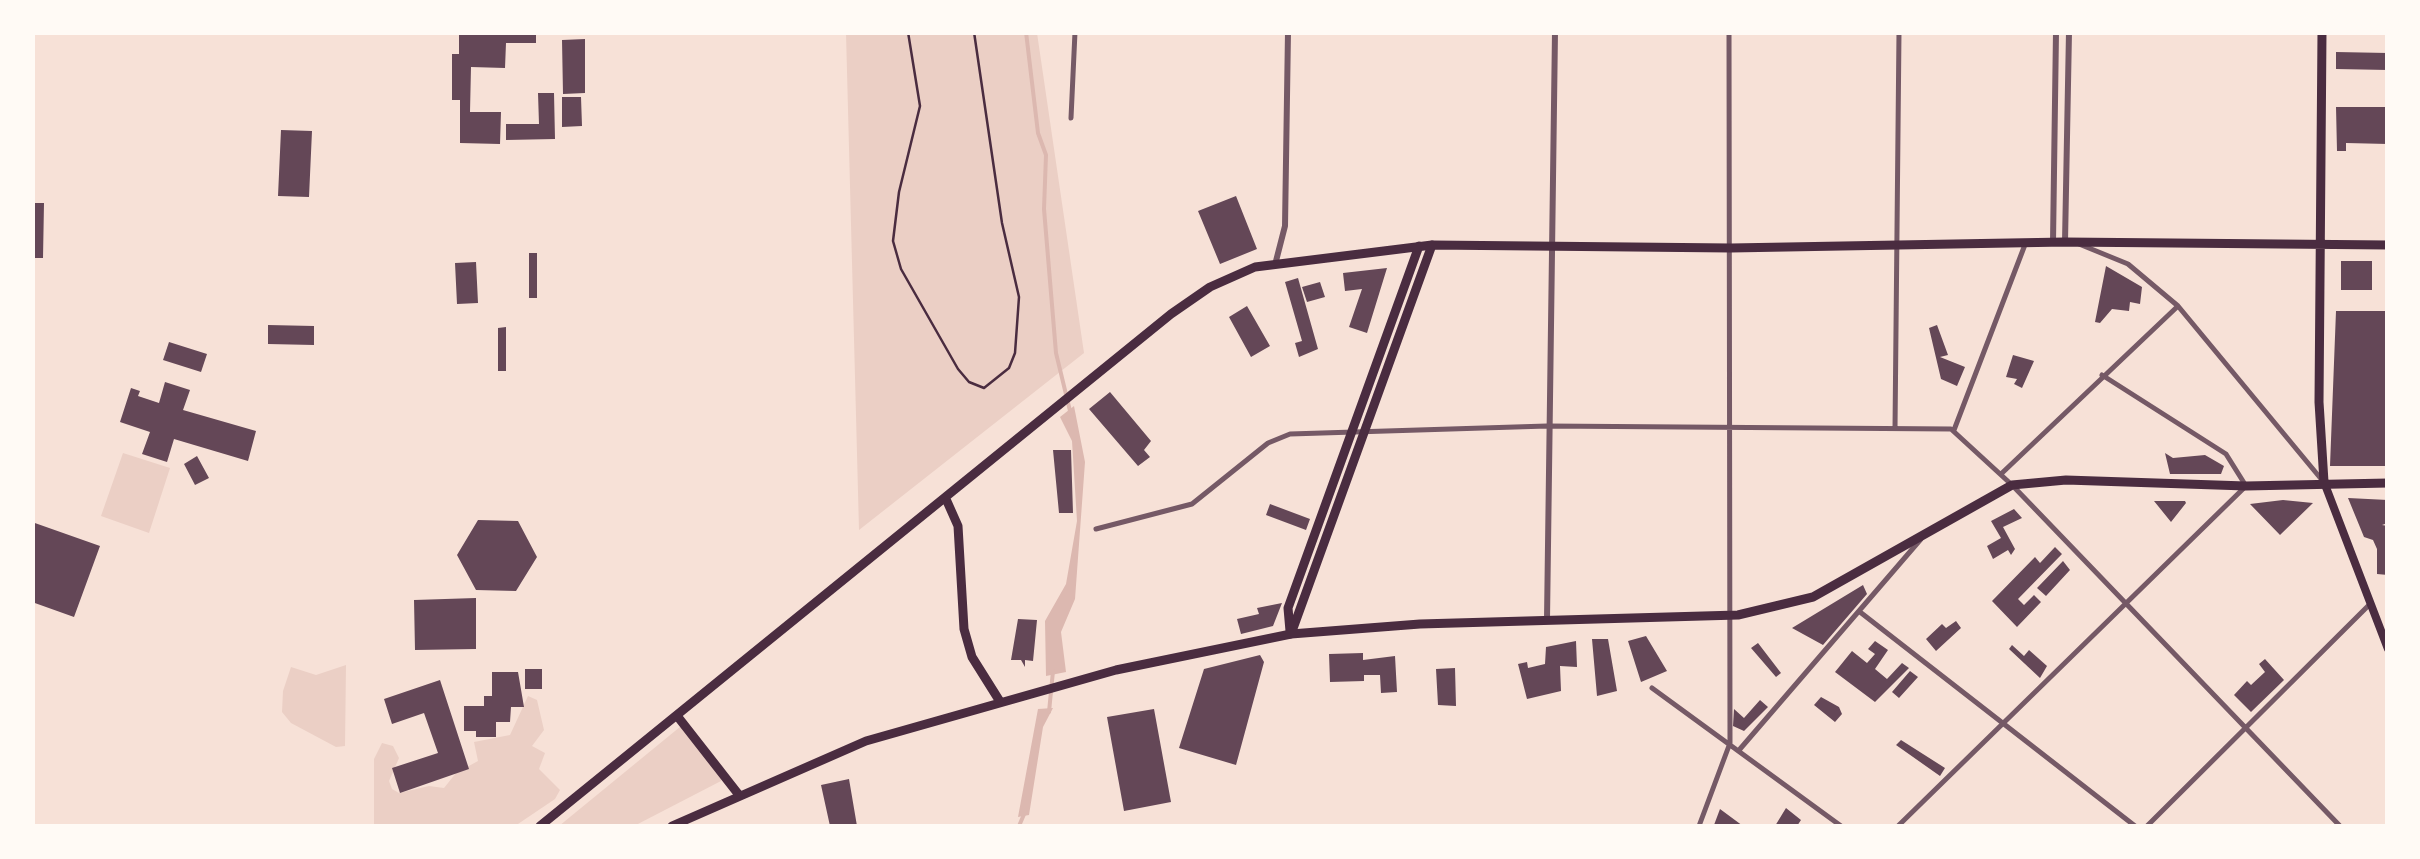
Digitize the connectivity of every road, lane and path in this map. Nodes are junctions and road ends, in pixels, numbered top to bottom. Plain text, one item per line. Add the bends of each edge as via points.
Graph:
1 (908, 32) edge
2 (974, 32) edge
3 (1075, 32) edge
4 (1288, 32) edge
5 (1555, 32) edge
6 (1729, 32) edge
7 (1899, 32) edge
8 (2056, 32) edge
9 (2069, 32) edge
10 (2322, 32) edge
11 (1071, 118) dead end
12 (2026, 242) junction
13 (2064, 242) junction
14 (2388, 245) edge
15 (1418, 246) junction
16 (1432, 246) junction
17 (1552, 246) junction
18 (1896, 246) junction
19 (2323, 246) junction
20 (1731, 248) junction
21 (1276, 261) junction
22 (2178, 306) junction
23 (2102, 375) junction
24 (1547, 426) junction
25 (1895, 428) junction
26 (1731, 429) junction
27 (1954, 430) junction
28 (1350, 432) junction
29 (1364, 432) junction
30 (2001, 474) junction
31 (2324, 482) junction
32 (2388, 484) edge
33 (2012, 486) junction
34 (2246, 486) junction
35 (946, 500) junction
36 (1096, 529) dead end
37 (1929, 530) junction
38 (2373, 601) junction
39 (2126, 603) junction
40 (1860, 612) junction
41 (1727, 614) junction
42 (1547, 619) junction
43 (1291, 634) junction
44 (2388, 649) edge
45 (1652, 688) dead end
46 (1001, 699) junction
47 (678, 716) junction
48 (2000, 724) junction
49 (2247, 725) junction
50 (1730, 743) junction
51 (1740, 749) junction
52 (739, 795) junction
53 (540, 826) edge
54 (672, 826) edge
55 (1699, 826) edge
56 (1838, 826) edge
57 (1898, 826) edge
58 (2134, 826) edge
59 (2147, 826) edge
60 (2340, 826) edge

1 - 2 path via 920,106 893,241 901,268 958,369 984,388 1009,368 1015,352 1018,297
3 - 11 street
4 - 21 street via 1284,226
5 - 17 street
6 - 20 street
7 - 18 street
8 - 13 street
9 - 13 street
10 - 19 main road
12 - 13 main road
12 - 18 main road
12 - 27 street
13 - 19 main road
13 - 22 street via 2128,264
14 - 19 main road
15 - 16 main road
15 - 21 main road
15 - 28 main road
16 - 17 main road
16 - 29 main road
17 - 20 main road
17 - 24 street
18 - 20 main road
18 - 25 street
19 - 31 main road
20 - 26 street
21 - 35 main road via 1202,292
22 - 23 street
22 - 31 street
23 - 30 street
23 - 34 street via 2226,454
24 - 26 street
24 - 29 street
24 - 42 street
25 - 26 street
25 - 27 street
26 - 41 street
27 - 30 street
28 - 29 street
28 - 36 street via 1280,436 1192,504
28 - 43 main road via 1288,608
29 - 43 main road
30 - 33 street
31 - 32 main road
31 - 34 main road
31 - 38 main road
33 - 34 main road via 2066,480
33 - 37 main road
33 - 39 street
34 - 39 street
35 - 46 main road via 958,526 972,658
35 - 47 main road
37 - 40 street
37 - 41 main road via 1813,597
38 - 44 main road
38 - 49 street
39 - 48 street
39 - 49 street
40 - 48 street
40 - 51 street
41 - 42 main road
41 - 50 street
42 - 43 main road
43 - 46 main road
45 - 50 street
46 - 52 main road via 866,741
47 - 52 main road
47 - 53 main road
48 - 57 street
48 - 58 street
49 - 59 street
49 - 60 street
50 - 51 street
50 - 55 street
51 - 56 street
52 - 54 main road

